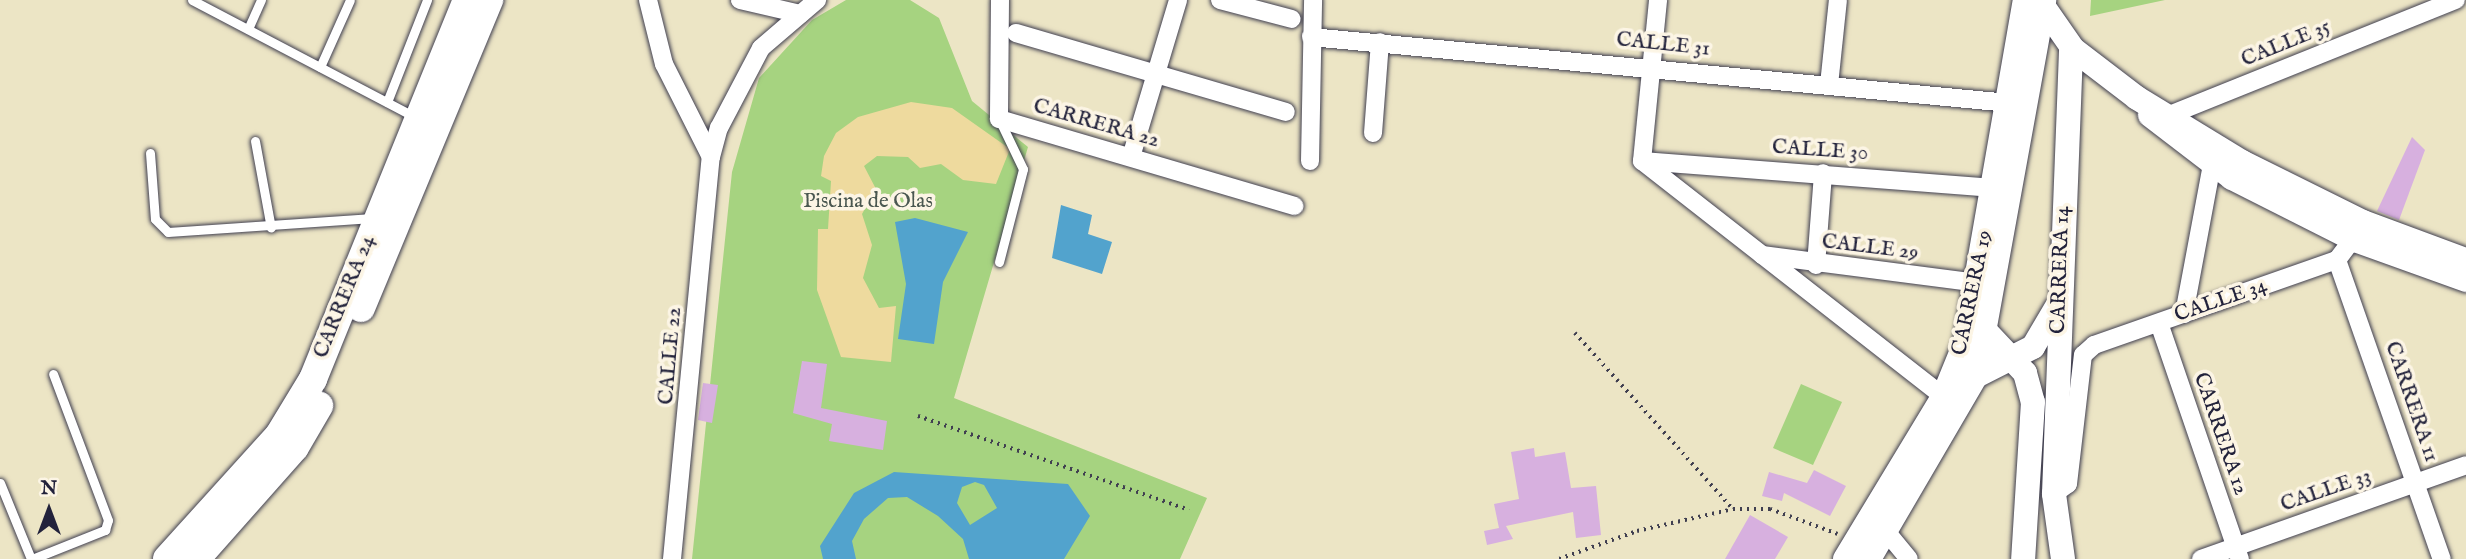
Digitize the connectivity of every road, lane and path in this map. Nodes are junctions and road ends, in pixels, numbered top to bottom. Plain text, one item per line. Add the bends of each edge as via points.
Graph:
1 (192, 0) edge
2 (261, 0) edge
3 (350, 0) edge
4 (428, 0) edge
5 (467, 0) edge
6 (489, 0) edge
7 (648, 0) edge
8 (740, 0) edge
9 (817, 0) edge
10 (1000, 0) edge
11 (1178, 0) edge
12 (1220, 0) edge
13 (1313, 0) edge
14 (1658, 0) edge
15 (1838, 0) edge
16 (2025, 0) edge
17 (2037, 0) edge
18 (2044, 0) edge
19 (2456, 0) edge
20 (800, 14) junction
21 (1292, 19) dead end
22 (248, 29) junction
23 (1016, 33) dead end
24 (1311, 37) junction
25 (1380, 42) junction
26 (2071, 47) junction
27 (2026, 60) junction
28 (320, 67) junction
29 (1651, 67) junction
30 (1156, 74) junction
31 (1829, 85) junction
32 (2137, 98) junction
33 (387, 102) junction
34 (2009, 103) junction
35 (1286, 112) dead end
36 (2172, 114) junction
37 (999, 119) junction
38 (426, 123) junction
39 (1373, 133) dead end
40 (255, 141) dead end
41 (150, 153) dead end
42 (2213, 154) junction
43 (711, 157) junction
44 (1131, 157) junction
45 (1642, 160) junction
46 (1310, 161) dead end
47 (1824, 173) junction
48 (1994, 188) junction
49 (1294, 206) dead end
50 (388, 216) junction
51 (271, 228) junction
52 (2359, 231) junction
53 (1759, 255) junction
54 (2337, 260) junction
55 (2466, 260) edge
56 (999, 262) dead end
57 (1816, 265) junction
58 (2466, 280) edge
59 (1977, 283) junction
60 (2059, 292) junction
61 (2184, 314) junction
62 (2159, 323) junction
63 (1979, 324) junction
64 (1575, 333) dead end
65 (2083, 355) joint
66 (2016, 361) junction
67 (53, 374) dead end
68 (1976, 376) junction
69 (1952, 403) junction
70 (918, 416) dead end
71 (2466, 465) edge
72 (0, 483) edge
73 (2416, 485) junction
74 (2054, 494) junction
75 (1733, 509) junction
76 (1188, 510) dead end
77 (1879, 523) junction
78 (2237, 553) edge
79 (1856, 554) edge
80 (201, 556) edge
81 (32, 559) edge
82 (167, 559) edge
83 (672, 559) edge
84 (1559, 559) edge
85 (1909, 559) edge
86 (2023, 559) edge
87 (2063, 559) edge
88 (2201, 559) edge
89 (2442, 559) edge

1 - 22 lane
2 - 22 lane
3 - 28 lane
4 - 33 lane
5 - 38 main road, CARRERA 24
6 - 38 main road, CARRERA 24
7 - 43 street via 664,64
8 - 20 street
9 - 20 street, CALLE 22
10 - 37 street, CARRERA 22
11 - 30 street
12 - 21 street
13 - 24 street
14 - 29 street
15 - 31 street
16 - 27 street, CARRERA 19
17 - 18 street
18 - 26 street
18 - 27 street, CARRERA 19
19 - 36 street, CALLE 35
20 - 43 street, CALLE 22 via 761,48 719,128
22 - 28 lane
23 - 30 street
24 - 25 street, CALLE 31
24 - 46 street
25 - 29 street, CALLE 31
25 - 39 street
26 - 27 street
26 - 32 street
26 - 60 street, CARRERA 14
27 - 34 street, CARRERA 19
27 - 63 street, CARRERA 19
28 - 33 lane
29 - 31 street, CALLE 31
29 - 45 street
30 - 35 street
30 - 44 street
31 - 34 street, CALLE 31
32 - 36 street
32 - 42 street via 2161,127
33 - 38 lane
34 - 48 street, CARRERA 19
36 - 42 street
37 - 44 street, CARRERA 22
37 - 56 lane via 1023,169
38 - 50 main road, CARRERA 24
40 - 51 lane
41 - 51 lane via 155,219 162,230
42 - 52 street
42 - 61 street
43 - 83 street, CALLE 22
44 - 49 street, CARRERA 22
45 - 47 street, CALLE 30
45 - 53 street
47 - 48 street, CALLE 30
47 - 57 street
48 - 59 street, CARRERA 19
50 - 51 lane
50 - 80 main road, CARRERA 24 via 318,407 295,447
50 - 82 main road, CARRERA 24 via 296,410
52 - 54 street, CALLE 34
52 - 55 street
52 - 58 street
53 - 57 street, CALLE 29
53 - 69 street
54 - 61 street, CALLE 34
54 - 73 street, CARRERA 11
57 - 59 street, CALLE 29
59 - 63 street, CARRERA 19
60 - 66 street via 2046,331
60 - 74 street, CARRERA 14
61 - 62 street, CALLE 34
62 - 65 street, CALLE 34 via 2094,345
62 - 78 street, CARRERA 12
63 - 66 street
63 - 68 street, CARRERA 19
63 - 69 street, CARRERA 19
64 - 75 path
65 - 74 street, CARRERA 14 via 2068,484
66 - 68 street
66 - 86 street via 2033,402
67 - 81 lane via 108,520 105,530
68 - 69 street, CARRERA 19
69 - 77 street, CARRERA 19
70 - 76 path
71 - 73 street, CALLE 33
72 - 81 lane
73 - 78 street, CALLE 33
73 - 89 street, CARRERA 11
74 - 87 street, CARRERA 14
75 - 79 path via 1770,509
75 - 84 path via 1637,531
77 - 79 street, CARRERA 19
77 - 85 street
78 - 88 street, CALLE 33

